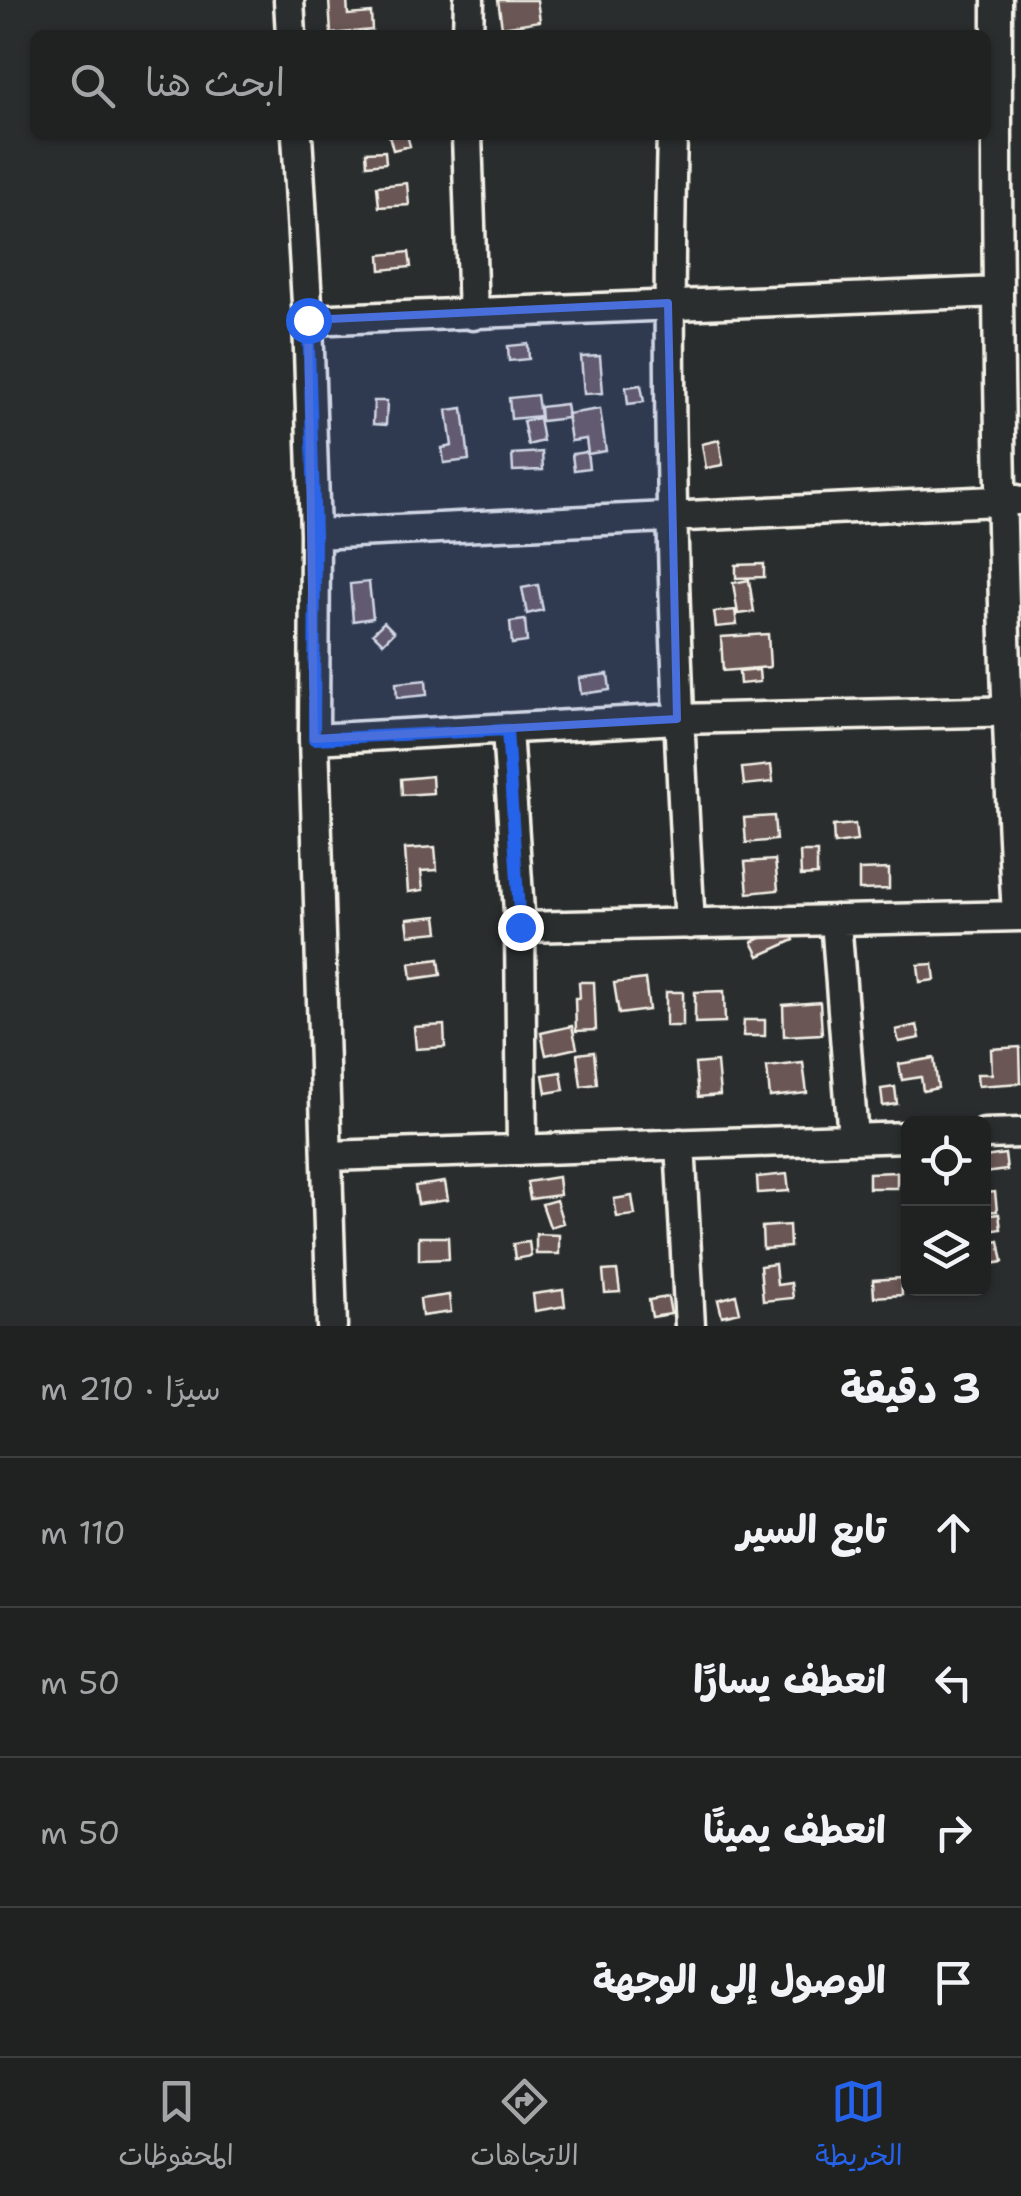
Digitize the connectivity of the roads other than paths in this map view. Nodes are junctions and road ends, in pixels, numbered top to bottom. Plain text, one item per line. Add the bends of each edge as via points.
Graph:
1 (289, 0) edge
2 (468, 0) edge
3 (997, 0) edge
4 (291, 30) edge
5 (468, 30) edge
6 (991, 91) edge
7 (297, 140) edge
8 (468, 140) edge
9 (672, 140) edge
10 (998, 292) junction
11 (668, 303) junction
12 (473, 315) junction
13 (308, 320) junction
14 (1012, 501) edge
15 (670, 518) junction
16 (315, 534) junction
17 (1013, 712) edge
18 (677, 719) junction
19 (507, 730) junction
20 (314, 739) junction
21 (1019, 916) edge
22 (836, 920) junction
23 (690, 924) junction
24 (520, 927) junction
25 (1021, 1133) edge
26 (991, 1134) edge
27 (901, 1136) edge
28 (852, 1138) junction
29 (680, 1144) junction
30 (522, 1150) junction
31 (328, 1156) junction
32 (332, 1326) edge
33 (690, 1326) edge

1 - 4 street
2 - 5 street
3 - 6 street
6 - 10 street
7 - 13 street
8 - 12 street
9 - 11 street
10 - 11 street
10 - 14 street
11 - 12 street
11 - 15 street
12 - 13 street
13 - 16 street
14 - 15 street
14 - 17 street
15 - 16 street
15 - 18 street
16 - 20 street
17 - 18 street
17 - 21 street
18 - 19 street
18 - 23 street
19 - 20 street
19 - 24 street
20 - 31 street
21 - 22 street
22 - 23 street
22 - 28 street
23 - 24 street
24 - 30 street
25 - 26 street
27 - 28 street
28 - 29 street
29 - 30 street
29 - 33 street
30 - 31 street
31 - 32 street

